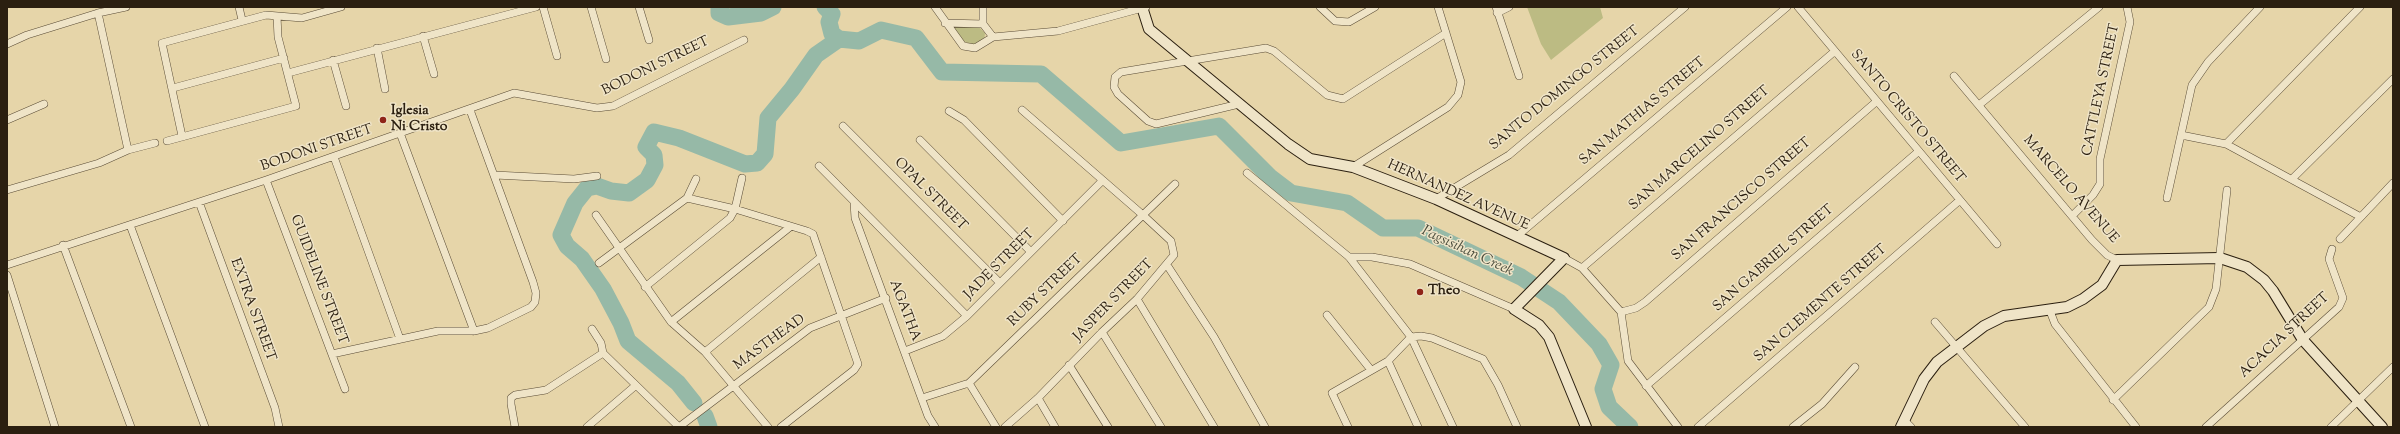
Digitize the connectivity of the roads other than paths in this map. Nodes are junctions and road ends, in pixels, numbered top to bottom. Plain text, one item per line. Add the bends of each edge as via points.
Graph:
1 (126, 7) edge
2 (239, 7) edge
3 (341, 7) edge
4 (536, 7) edge
5 (543, 7) edge
6 (591, 7) edge
7 (639, 7) edge
8 (935, 7) edge
9 (983, 7) edge
10 (1144, 7) edge
11 (1320, 7) edge
12 (1374, 7) edge
13 (1438, 7) edge
14 (1509, 7) edge
15 (1685, 7) edge
16 (1787, 7) edge
17 (1798, 7) edge
18 (2099, 7) edge
19 (2127, 7) edge
20 (2260, 7) edge
21 (2360, 7) edge
22 (1497, 10) edge
23 (98, 13) junction
24 (276, 16) junction
25 (242, 20) junction
26 (945, 24) junction
27 (983, 24) junction
28 (1446, 33) junction
29 (423, 36) junction
30 (993, 37) junction
31 (648, 40) dead end
32 (744, 40) dead end
33 (7, 44) edge
34 (377, 48) junction
35 (1835, 51) junction
36 (557, 56) dead end
37 (284, 58) junction
38 (606, 59) dead end
39 (333, 60) junction
40 (1187, 61) junction
41 (288, 73) junction
42 (434, 74) dead end
43 (1519, 76) dead end
44 (1954, 76) dead end
45 (2393, 79) edge
46 (173, 88) junction
47 (385, 90) dead end
48 (1876, 101) junction
49 (44, 104) dead end
50 (1239, 104) junction
51 (1979, 105) junction
52 (346, 106) dead end
53 (470, 110) junction
54 (1022, 110) dead end
55 (949, 111) dead end
56 (7, 120) edge
57 (843, 126) dead end
58 (400, 133) junction
59 (2181, 135) junction
60 (182, 136) junction
61 (920, 140) dead end
62 (167, 141) dead end
63 (155, 143) dead end
64 (2226, 144) junction
65 (128, 150) junction
66 (1919, 151) junction
67 (334, 157) junction
68 (819, 166) dead end
69 (1353, 167) junction
70 (1247, 173) dead end
71 (495, 176) junction
72 (597, 176) dead end
73 (742, 178) dead end
74 (696, 179) dead end
75 (2292, 179) junction
76 (266, 180) junction
77 (1102, 181) junction
78 (2393, 183) edge
79 (1175, 184) dead end
80 (7, 190) edge
81 (2227, 190) dead end
82 (687, 198) junction
83 (2167, 198) dead end
84 (1436, 199) junction
85 (1960, 200) junction
86 (199, 202) junction
87 (854, 202) junction
88 (735, 209) junction
89 (596, 215) dead end
90 (1144, 216) junction
91 (2072, 216) junction
92 (2359, 216) junction
93 (1064, 220) junction
94 (130, 225) junction
95 (790, 227) junction
96 (1516, 236) junction
97 (2340, 239) dead end
98 (1997, 244) dead end
99 (64, 245) junction
100 (619, 248) junction
101 (2332, 249) dead end
102 (1031, 252) junction
103 (821, 257) junction
104 (1349, 257) junction
105 (1564, 258) junction
106 (2220, 258) junction
107 (2117, 260) junction
108 (599, 263) dead end
109 (7, 265) edge
110 (1167, 265) junction
111 (1582, 268) junction
112 (7, 275) edge
113 (1000, 283) junction
114 (645, 287) junction
115 (886, 298) junction
116 (1137, 299) junction
117 (1514, 310) junction
118 (2050, 311) junction
119 (1621, 312) junction
120 (842, 314) junction
121 (1327, 315) dead end
122 (967, 316) junction
123 (671, 322) junction
124 (1935, 322) dead end
125 (592, 329) dead end
126 (474, 331) junction
127 (1102, 332) junction
128 (1411, 337) junction
129 (400, 339) junction
130 (2303, 340) junction
131 (1956, 346) junction
132 (905, 351) junction
133 (603, 352) junction
134 (705, 352) junction
135 (332, 354) junction
136 (1388, 361) junction
137 (1069, 365) junction
138 (1855, 367) dead end
139 (2393, 367) edge
140 (1371, 370) junction
141 (969, 383) junction
142 (635, 386) junction
143 (734, 386) junction
144 (1646, 386) junction
145 (345, 389) dead end
146 (922, 398) junction
147 (1038, 398) junction
148 (2113, 400) junction
149 (2357, 401) junction
150 (1906, 425) edge
151 (55, 427) edge
152 (131, 427) edge
153 (205, 427) edge
154 (279, 427) edge
155 (515, 427) edge
156 (587, 427) edge
157 (679, 427) edge
158 (768, 427) edge
159 (781, 427) edge
160 (935, 427) edge
161 (996, 427) edge
162 (1005, 427) edge
163 (1055, 427) edge
164 (1108, 427) edge
165 (1161, 427) edge
166 (1214, 427) edge
167 (1265, 427) edge
168 (1348, 427) edge
169 (1418, 427) edge
170 (1453, 427) edge
171 (1517, 427) edge
172 (1586, 427) edge
173 (1678, 427) edge
174 (1698, 427) edge
175 (1793, 427) edge
176 (2025, 427) edge
177 (2136, 427) edge
178 (2206, 427) edge
179 (2331, 427) edge
180 (2382, 427) edge

1 - 23 street
2 - 25 street
3 - 24 street via 302,18
4 - 29 street
5 - 36 street
6 - 38 street
7 - 31 street
8 - 26 street
9 - 27 street
10 - 30 street via 1058,31
10 - 40 street, HERNANDEZ AVENUE via 1149,29
11 - 12 street via 1335,22 1349,22
13 - 28 street
14 - 22 street
15 - 84 street, SANTO DOMINGO STREET via 1509,155
16 - 96 street, SAN MATHIAS STREET
17 - 35 street, SANTO CRISTO STREET
18 - 51 street
19 - 91 street, CATTLEYA STREET via 2130,22 2100,159 2100,184
20 - 59 street via 2198,74 2188,98
21 - 64 street
22 - 43 street
23 - 33 street via 27,35
23 - 65 street
24 - 25 street via 266,15
24 - 37 street
25 - 46 street via 162,43
26 - 27 street
26 - 30 street via 963,46 968,48 984,44
27 - 30 street
28 - 40 street via 1343,99 1327,95 1274,51 1266,48
28 - 69 street via 1461,82 1458,95 1448,107
29 - 34 street
29 - 42 street
32 - 53 street, BODONI STREET via 612,106 597,108 514,93
34 - 39 street
34 - 47 street
35 - 48 street, SANTO CRISTO STREET
35 - 111 street, SAN MARCELINO STREET
37 - 41 street
37 - 46 street
39 - 41 street
39 - 52 street
40 - 50 street, HERNANDEZ AVENUE
40 - 50 street via 1121,72 1115,77 1114,87 1118,94 1148,121 1156,124
41 - 60 street via 296,106
44 - 51 street, MARCELO AVENUE
45 - 75 street
46 - 60 street
48 - 66 street, SANTO CRISTO STREET
48 - 119 street, SAN FRANCISCO STREET via 1641,305 1630,311
49 - 56 street
50 - 69 street, HERNANDEZ AVENUE via 1310,159
51 - 91 street, MARCELO AVENUE
53 - 58 street, BODONI STREET
53 - 71 street
54 - 77 street, JASPER STREET
55 - 93 street via 964,120
57 - 113 street, OPAL STREET
58 - 67 street, BODONI STREET
58 - 126 street
59 - 64 street
59 - 83 street
60 - 62 street
61 - 102 street
63 - 65 street
64 - 75 street
65 - 80 street via 99,163
66 - 85 street, SANTO CRISTO STREET
66 - 144 street, SAN GABRIEL STREET
67 - 76 street, BODONI STREET
67 - 129 street
68 - 87 street
69 - 84 street, HERNANDEZ AVENUE
70 - 104 street
71 - 72 street via 574,179
71 - 126 street via 533,282 535,302 532,307 488,328
73 - 88 street
74 - 82 street
75 - 92 street
76 - 86 street, BODONI STREET
76 - 135 street, GUIDELINE STREET
77 - 90 street, JASPER STREET
77 - 93 street, JADE STREET
78 - 92 street
79 - 90 street, RUBY STREET
81 - 106 street
82 - 88 street
82 - 100 street
84 - 96 street, HERNANDEZ AVENUE
85 - 98 street, SANTO CRISTO STREET
85 - 174 street, SAN CLEMENTE STREET
86 - 94 street, BODONI STREET
86 - 154 street, EXTRA STREET via 275,408
87 - 115 street, AGATHA via 855,218
87 - 122 street
88 - 95 street
88 - 114 street via 730,218
89 - 100 street
90 - 110 street, JASPER STREET via 1171,241 1174,254
90 - 141 street, RUBY STREET
91 - 107 street, MARCELO AVENUE via 2107,255
92 - 97 street
93 - 102 street, JADE STREET
94 - 99 street, BODONI STREET
94 - 153 street
95 - 103 street via 813,234
95 - 123 street
96 - 105 street, HERNANDEZ AVENUE
99 - 109 street, BODONI STREET
99 - 152 street
100 - 108 street
100 - 114 street
101 - 130 street, ACACIA STREET via 2329,259 2342,293 2341,303
102 - 113 street, JADE STREET
103 - 120 street
103 - 134 street
104 - 117 street via 1372,257 1410,264
104 - 128 street
105 - 111 street, HERNANDEZ AVENUE
105 - 117 street
106 - 107 street, MARCELO AVENUE
106 - 130 street, MARCELO AVENUE via 2247,267 2264,280
106 - 148 street via 2216,289 2209,307
107 - 118 street via 2102,285 2067,307
110 - 116 street, JASPER STREET
110 - 167 street via 1214,337
111 - 119 street, HERNANDEZ AVENUE
112 - 151 street
113 - 122 street, JADE STREET
114 - 123 street
115 - 120 street, MASTHEAD
115 - 132 street, AGATHA
116 - 127 street, JASPER STREET
116 - 166 street
117 - 172 street via 1539,325 1549,337
118 - 131 street via 2004,316 1984,326
118 - 148 street via 2055,324
119 - 144 street via 1628,361
120 - 143 street, MASTHEAD via 810,328
120 - 159 street via 858,364 854,370
121 - 140 street
122 - 132 street, JADE STREET via 943,336
123 - 134 street
124 - 131 street
125 - 133 street via 601,343
126 - 129 street via 438,331
127 - 137 street, JASPER STREET
127 - 165 street
128 - 136 street
128 - 170 street
128 - 171 street via 1432,338 1483,359
129 - 135 street
130 - 149 street, MARCELO AVENUE
130 - 178 street, ACACIA STREET
131 - 150 street via 1937,362 1924,379
131 - 176 street
132 - 146 street, AGATHA
133 - 142 street
133 - 155 street via 546,390 515,395 511,404
134 - 143 street
135 - 145 street, GUIDELINE STREET
136 - 140 street
136 - 169 street
137 - 147 street, JASPER STREET
137 - 164 street
138 - 175 street via 1822,404
139 - 149 street
140 - 168 street via 1332,394
141 - 146 street, RUBY STREET
141 - 161 street
142 - 156 street
142 - 157 street
143 - 157 street, MASTHEAD
143 - 158 street
144 - 173 street
146 - 160 street, AGATHA
147 - 162 street, JASPER STREET
147 - 163 street
148 - 177 street
149 - 179 street
149 - 180 street, MARCELO AVENUE

